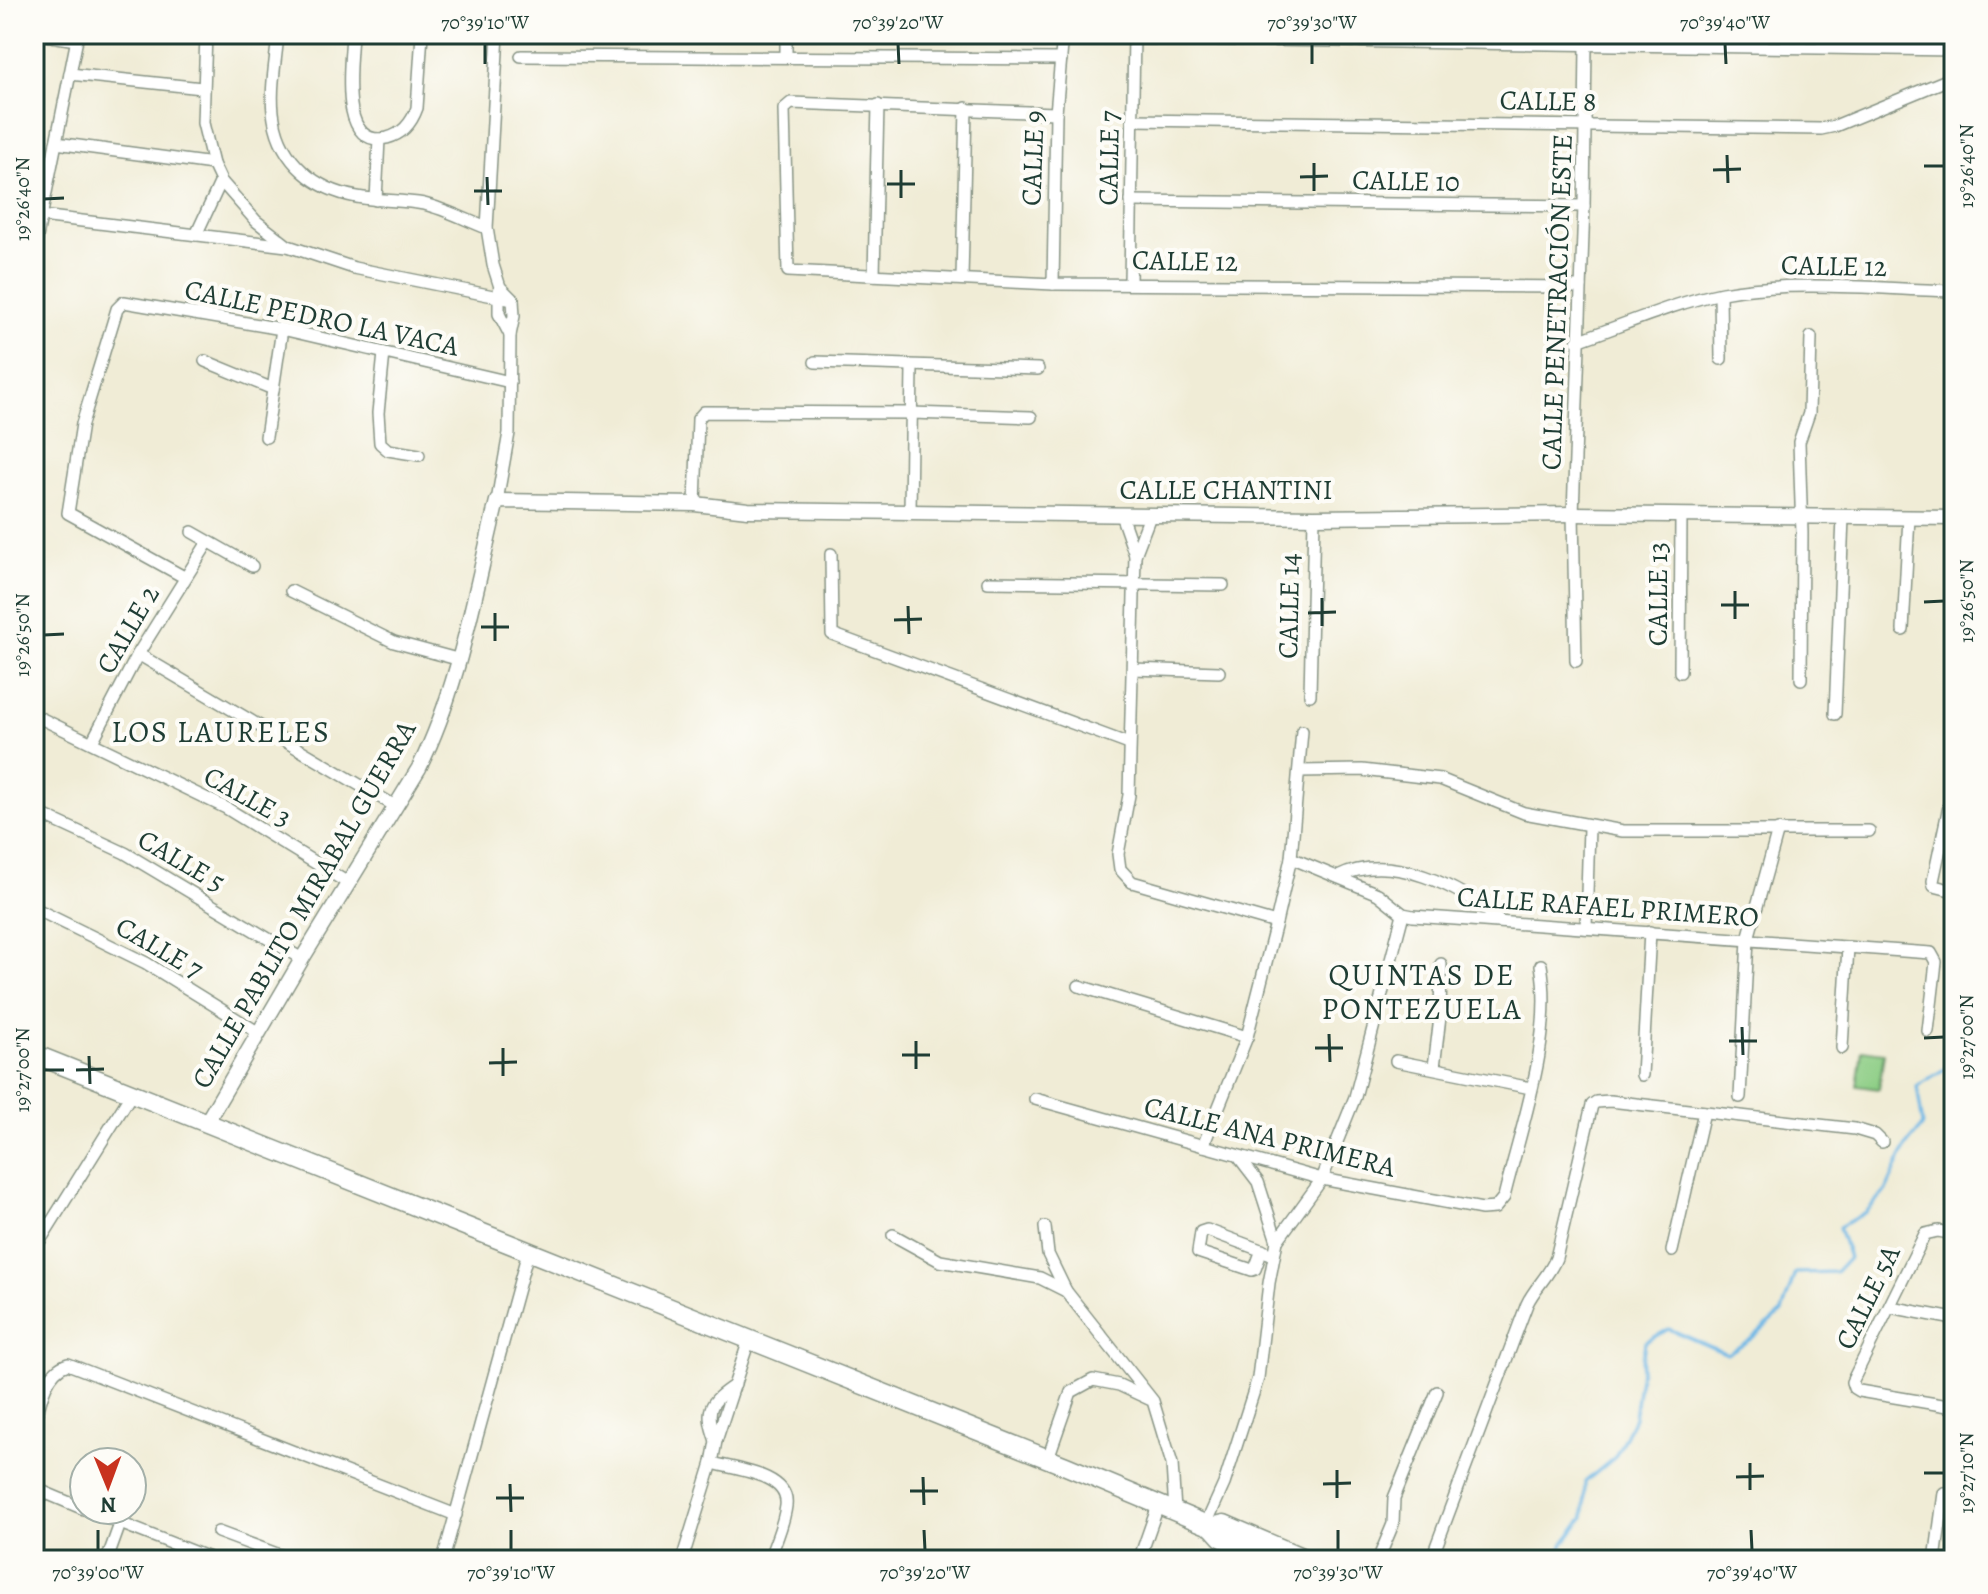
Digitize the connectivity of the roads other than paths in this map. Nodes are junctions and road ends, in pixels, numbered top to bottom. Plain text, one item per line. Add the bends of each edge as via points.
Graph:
1 (39, 34) edge
2 (206, 34) edge
3 (278, 34) edge
4 (352, 34) edge
5 (422, 34) edge
6 (498, 34) edge
7 (786, 34) edge
8 (1063, 36) edge
9 (1134, 36) edge
10 (77, 37) edge
11 (1255, 37) edge
12 (1377, 37) edge
13 (1586, 44) junction
14 (1954, 50) edge
15 (521, 56) dead end
16 (786, 56) junction
17 (1061, 59) junction
18 (70, 74) junction
19 (1954, 77) edge
20 (202, 88) junction
21 (878, 105) junction
22 (966, 108) junction
23 (1056, 113) junction
24 (1132, 120) junction
25 (1586, 124) junction
26 (379, 139) junction
27 (56, 143) junction
28 (213, 164) junction
29 (221, 181) junction
30 (376, 200) junction
31 (1131, 201) junction
32 (1584, 206) junction
33 (41, 216) junction
34 (487, 228) junction
35 (196, 235) junction
36 (288, 246) junction
37 (34, 252) edge
38 (874, 275) junction
39 (962, 279) junction
40 (1130, 283) junction
41 (1053, 284) junction
42 (1581, 287) junction
43 (1954, 291) edge
44 (499, 292) junction
45 (1720, 294) junction
46 (282, 329) junction
47 (510, 335) junction
48 (1811, 337) dead end
49 (1577, 341) junction
50 (384, 353) junction
51 (1721, 359) dead end
52 (205, 361) dead end
53 (815, 362) dead end
54 (912, 366) junction
55 (1038, 369) dead end
56 (510, 382) junction
57 (273, 389) junction
58 (911, 413) junction
59 (1031, 417) dead end
60 (266, 437) dead end
61 (419, 455) dead end
62 (497, 501) junction
63 (695, 504) junction
64 (910, 512) junction
65 (1573, 514) junction
66 (1121, 515) junction
67 (1681, 515) junction
68 (1150, 516) junction
69 (1314, 517) junction
70 (1802, 517) junction
71 (1909, 517) junction
72 (1843, 518) junction
73 (1954, 518) edge
74 (192, 532) dead end
75 (208, 542) junction
76 (831, 554) dead end
77 (1135, 555) junction
78 (252, 566) dead end
79 (184, 577) junction
80 (988, 582) dead end
81 (1134, 583) junction
82 (1223, 585) dead end
83 (291, 591) dead end
84 (1903, 630) dead end
85 (138, 654) junction
86 (457, 659) junction
87 (1576, 661) dead end
88 (1133, 669) junction
89 (1219, 672) dead end
90 (1680, 672) dead end
91 (1801, 679) dead end
92 (1310, 695) dead end
93 (1835, 714) dead end
94 (34, 715) edge
95 (1302, 731) dead end
96 (92, 742) junction
97 (1129, 744) junction
98 (1299, 771) junction
99 (1954, 783) edge
100 (395, 806) junction
101 (34, 811) edge
102 (1589, 827) junction
103 (1778, 830) junction
104 (1869, 831) dead end
105 (1291, 858) junction
106 (1338, 877) junction
107 (348, 883) junction
108 (1954, 891) edge
109 (34, 908) edge
110 (1403, 914) junction
111 (1501, 922) junction
112 (1276, 923) junction
113 (1586, 928) junction
114 (1650, 932) junction
115 (1748, 939) junction
116 (1848, 947) junction
117 (302, 959) junction
118 (1441, 964) dead end
119 (1541, 965) dead end
120 (1079, 986) dead end
121 (1928, 1031) dead end
122 (259, 1033) junction
123 (1247, 1037) junction
124 (1842, 1048) dead end
125 (34, 1054) edge
126 (1396, 1061) dead end
127 (1434, 1067) junction
128 (1642, 1075) dead end
129 (1531, 1088) junction
130 (132, 1093) junction
131 (1740, 1097) dead end
132 (1035, 1099) dead end
133 (1704, 1112) junction
134 (206, 1123) junction
135 (1882, 1142) dead end
136 (1203, 1146) junction
137 (1237, 1155) junction
138 (1322, 1179) junction
139 (1045, 1227) dead end
140 (1954, 1234) edge
141 (893, 1235) dead end
142 (1277, 1241) junction
143 (34, 1250) edge
144 (1672, 1251) dead end
145 (528, 1252) junction
146 (1268, 1253) junction
147 (1066, 1291) junction
148 (1890, 1307) junction
149 (1954, 1319) edge
150 (749, 1340) junction
151 (1437, 1392) dead end
152 (1153, 1401) junction
153 (1954, 1407) edge
154 (34, 1428) edge
155 (1048, 1458) junction
156 (712, 1463) junction
157 (34, 1488) edge
158 (1944, 1493) dead end
159 (68, 1503) edge
160 (1167, 1507) junction
161 (456, 1515) junction
162 (119, 1526) edge
163 (125, 1526) edge
164 (1209, 1526) junction
165 (218, 1532) dead end
166 (1259, 1558) edge
167 (107, 1560) edge
168 (214, 1560) edge
169 (293, 1560) edge
170 (443, 1560) edge
171 (682, 1560) edge
172 (769, 1560) edge
173 (1139, 1560) edge
174 (1308, 1560) edge
175 (1378, 1560) edge
176 (1431, 1560) edge
177 (1935, 1560) edge

1 - 10 street
2 - 20 street
3 - 30 street via 273,116 285,149 312,181
4 - 26 street via 350,112 360,129
5 - 26 street via 414,117 395,135
6 - 34 street
7 - 16 street
8 - 9 street
8 - 17 street, CALLE 9
9 - 11 street
9 - 24 street, CALLE 7
10 - 18 street
11 - 12 street
12 - 13 street
13 - 14 street
13 - 25 street, CALLE PENETRACIÓN ESTE
15 - 16 street
16 - 17 street
17 - 23 street, CALLE 9
18 - 20 street
18 - 27 street
19 - 25 street, CALLE 8 via 1821,129
20 - 28 street via 203,123
21 - 22 street
21 - 38 street
21 - 38 street, CALLE 12 via 791,103 784,109 788,271
22 - 23 street
22 - 39 street
23 - 41 street, CALLE 9
24 - 25 street, CALLE 8
24 - 31 street, CALLE 7
25 - 32 street, CALLE PENETRACIÓN ESTE
26 - 30 street
27 - 28 street
27 - 33 street
28 - 29 street
29 - 35 street
29 - 36 street via 256,221
30 - 34 street via 425,205
31 - 32 street, CALLE 10
31 - 40 street, CALLE 7
32 - 42 street, CALLE PENETRACIÓN ESTE
33 - 35 street
33 - 37 street
34 - 44 street
35 - 36 street
36 - 44 street via 354,268
38 - 39 street, CALLE 12
39 - 41 street, CALLE 12
40 - 41 street, CALLE 12
40 - 42 street, CALLE 12
42 - 49 street, CALLE PENETRACIÓN ESTE
43 - 45 street, CALLE 12 via 1793,287
44 - 47 street via 499,314
44 - 47 street via 513,300
45 - 49 street, CALLE 12
45 - 51 street
46 - 50 street, CALLE PEDRO LA VACA
46 - 57 street
46 - 79 street, CALLE PEDRO LA VACA via 124,302 117,309 82,424 68,513
47 - 56 street, CALLE PABLITO MIRABAL GUERRA
48 - 70 street via 1809,413 1799,442
49 - 65 street, CALLE PENETRACIÓN ESTE
50 - 56 street, CALLE PEDRO LA VACA
50 - 61 street via 380,443 388,450
52 - 57 street
53 - 54 street
54 - 55 street
54 - 58 street
56 - 62 street, CALLE PABLITO MIRABAL GUERRA via 509,433
57 - 60 street
58 - 59 street
58 - 63 street via 704,412 698,419
58 - 64 street
62 - 63 street, CALLE CHANTINI
62 - 86 street, CALLE PABLITO MIRABAL GUERRA
63 - 64 street, CALLE CHANTINI via 748,510
64 - 66 street, CALLE CHANTINI
65 - 67 street, CALLE CHANTINI
65 - 69 street, CALLE CHANTINI
65 - 87 street, CALLE PENETRACIÓN ESTE
66 - 68 street, CALLE CHANTINI
66 - 77 street
67 - 70 street, CALLE CHANTINI
67 - 90 street, CALLE 13
68 - 69 street, CALLE CHANTINI
68 - 77 street
69 - 92 street, CALLE 14
70 - 72 street, CALLE CHANTINI
70 - 91 street
71 - 72 street, CALLE CHANTINI
71 - 73 street, CALLE CHANTINI
71 - 84 street
72 - 93 street
74 - 75 street
75 - 78 street
75 - 79 street, CALLE 2
76 - 97 street via 832,634
77 - 81 street
79 - 85 street, CALLE 2
80 - 81 street
81 - 82 street
81 - 88 street
83 - 86 street via 394,642
85 - 96 street, CALLE 2
85 - 100 street
86 - 100 street, CALLE PABLITO MIRABAL GUERRA via 434,738
88 - 89 street
88 - 97 street
94 - 96 street, CALLE 3
95 - 98 street
96 - 107 street, CALLE 3 via 226,808
97 - 112 street via 1120,869 1132,882
98 - 102 street via 1362,770 1440,779 1524,813
98 - 105 street
99 - 108 street via 1933,881 1934,886
100 - 107 street, CALLE PABLITO MIRABAL GUERRA
101 - 117 street, CALLE 5 via 125,853
102 - 103 street via 1655,833
102 - 113 street
103 - 104 street
103 - 115 street
105 - 106 street
105 - 112 street
106 - 110 street via 1378,894
106 - 111 street via 1352,870 1408,870 1462,895
107 - 117 street, CALLE PABLITO MIRABAL GUERRA
109 - 122 street, CALLE 7 via 146,963
110 - 111 street, CALLE RAFAEL PRIMERO
110 - 138 street via 1355,1097
111 - 113 street, CALLE RAFAEL PRIMERO
112 - 123 street
113 - 114 street, CALLE RAFAEL PRIMERO
114 - 115 street, CALLE RAFAEL PRIMERO
114 - 128 street
115 - 116 street, CALLE RAFAEL PRIMERO
115 - 131 street
116 - 121 street, CALLE RAFAEL PRIMERO via 1931,953 1936,962
116 - 124 street
117 - 122 street, CALLE PABLITO MIRABAL GUERRA
118 - 127 street
119 - 129 street via 1542,1021
120 - 123 street
122 - 134 street, CALLE PABLITO MIRABAL GUERRA
123 - 136 street
125 - 130 main road
126 - 127 street
127 - 129 street
129 - 138 street, CALLE ANA PRIMERA via 1504,1197 1495,1208
130 - 134 main road
130 - 143 street
132 - 136 street, CALLE ANA PRIMERA
133 - 135 street via 1855,1129
133 - 144 street
133 - 176 street via 1610,1101 1592,1105 1556,1258 1527,1304
134 - 145 main road
136 - 137 street, CALLE ANA PRIMERA
137 - 138 street, CALLE ANA PRIMERA
137 - 142 street via 1258,1182
138 - 142 street
139 - 147 street via 1048,1254
140 - 148 street, CALLE 5A via 1925,1234
141 - 147 street via 940,1261 1040,1278
142 - 146 street
145 - 150 main road
145 - 161 street
146 - 146 street via 1207,1230 1201,1232 1197,1248 1252,1270
146 - 164 street via 1258,1378
147 - 152 street
148 - 149 street
148 - 153 street, CALLE 5A via 1852,1382 1854,1388
150 - 155 main road
150 - 156 street
151 - 175 street via 1394,1498 1393,1524
152 - 155 street via 1093,1380 1071,1392
152 - 160 street via 1172,1464
154 - 161 street via 54,1371 68,1364
155 - 160 main road
156 - 171 street
156 - 172 street via 775,1481 785,1492
157 - 159 street
158 - 177 street
160 - 164 main road
160 - 173 street
161 - 170 street
162 - 167 street
163 - 168 street
164 - 166 main road
164 - 174 main road via 1224,1524
165 - 169 street

